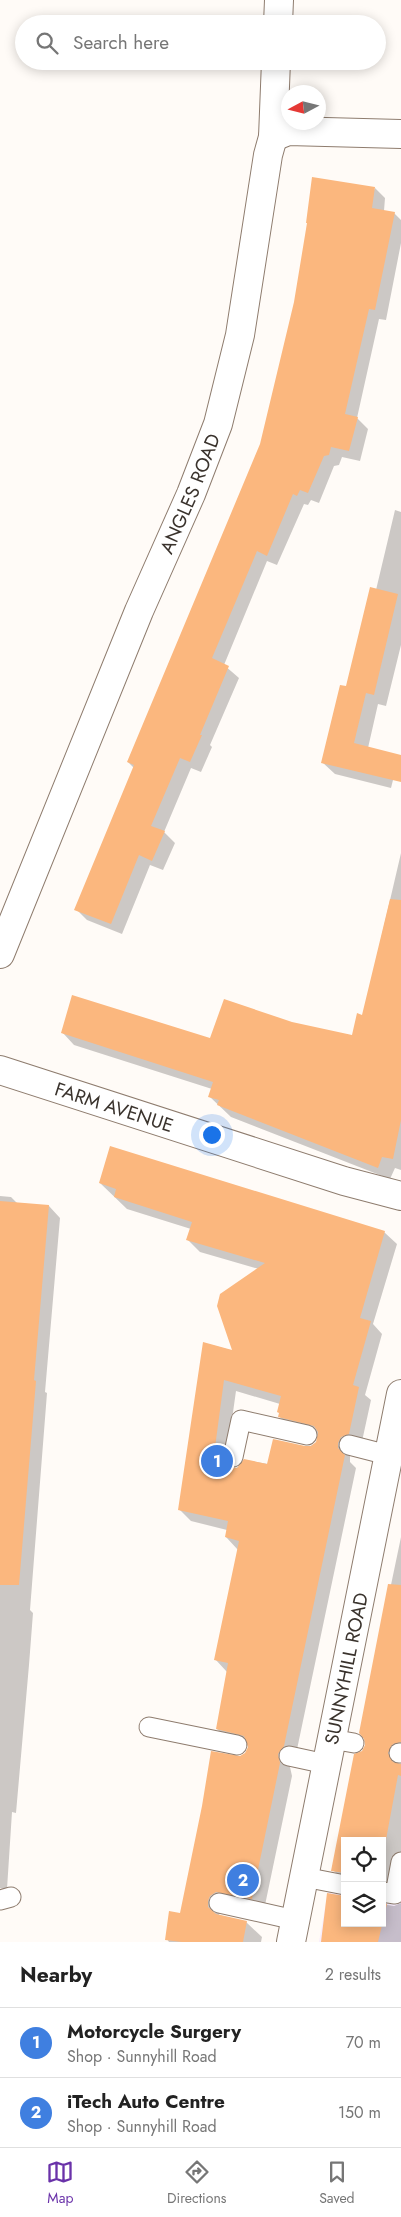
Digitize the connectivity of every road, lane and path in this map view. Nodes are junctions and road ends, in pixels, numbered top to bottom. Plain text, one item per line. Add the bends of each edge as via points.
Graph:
1 (279, 0) edge
2 (278, 15) edge
3 (276, 70) edge
4 (401, 134) edge
5 (273, 137) junction
6 (0, 954) edge
7 (0, 1070) edge
8 (401, 1196) edge
9 (401, 1394) edge
10 (307, 1435) dead end
11 (349, 1445) dead end
12 (388, 1455) junction
13 (233, 1457) dead end
14 (149, 1726) dead end
15 (238, 1746) dead end
16 (337, 1749) junction
17 (289, 1756) dead end
18 (401, 1862) edge
19 (304, 1877) junction
20 (341, 1884) edge
21 (386, 1893) edge
22 (219, 1903) dead end
23 (293, 1931) edge

1 - 2 street
3 - 5 street, ANGLES ROAD
4 - 5 street via 288,131
5 - 6 street, ANGLES ROAD via 240,335 218,424
7 - 8 street, FARM AVENUE via 344,1181
9 - 12 street, SUNNYHILL ROAD
10 - 13 lane via 241,1420
11 - 12 lane
12 - 16 street, SUNNYHILL ROAD
14 - 15 lane
16 - 17 lane
16 - 19 street, SUNNYHILL ROAD
18 - 21 lane via 395,1894
19 - 20 lane
19 - 23 street, SUNNYHILL ROAD
22 - 23 lane

